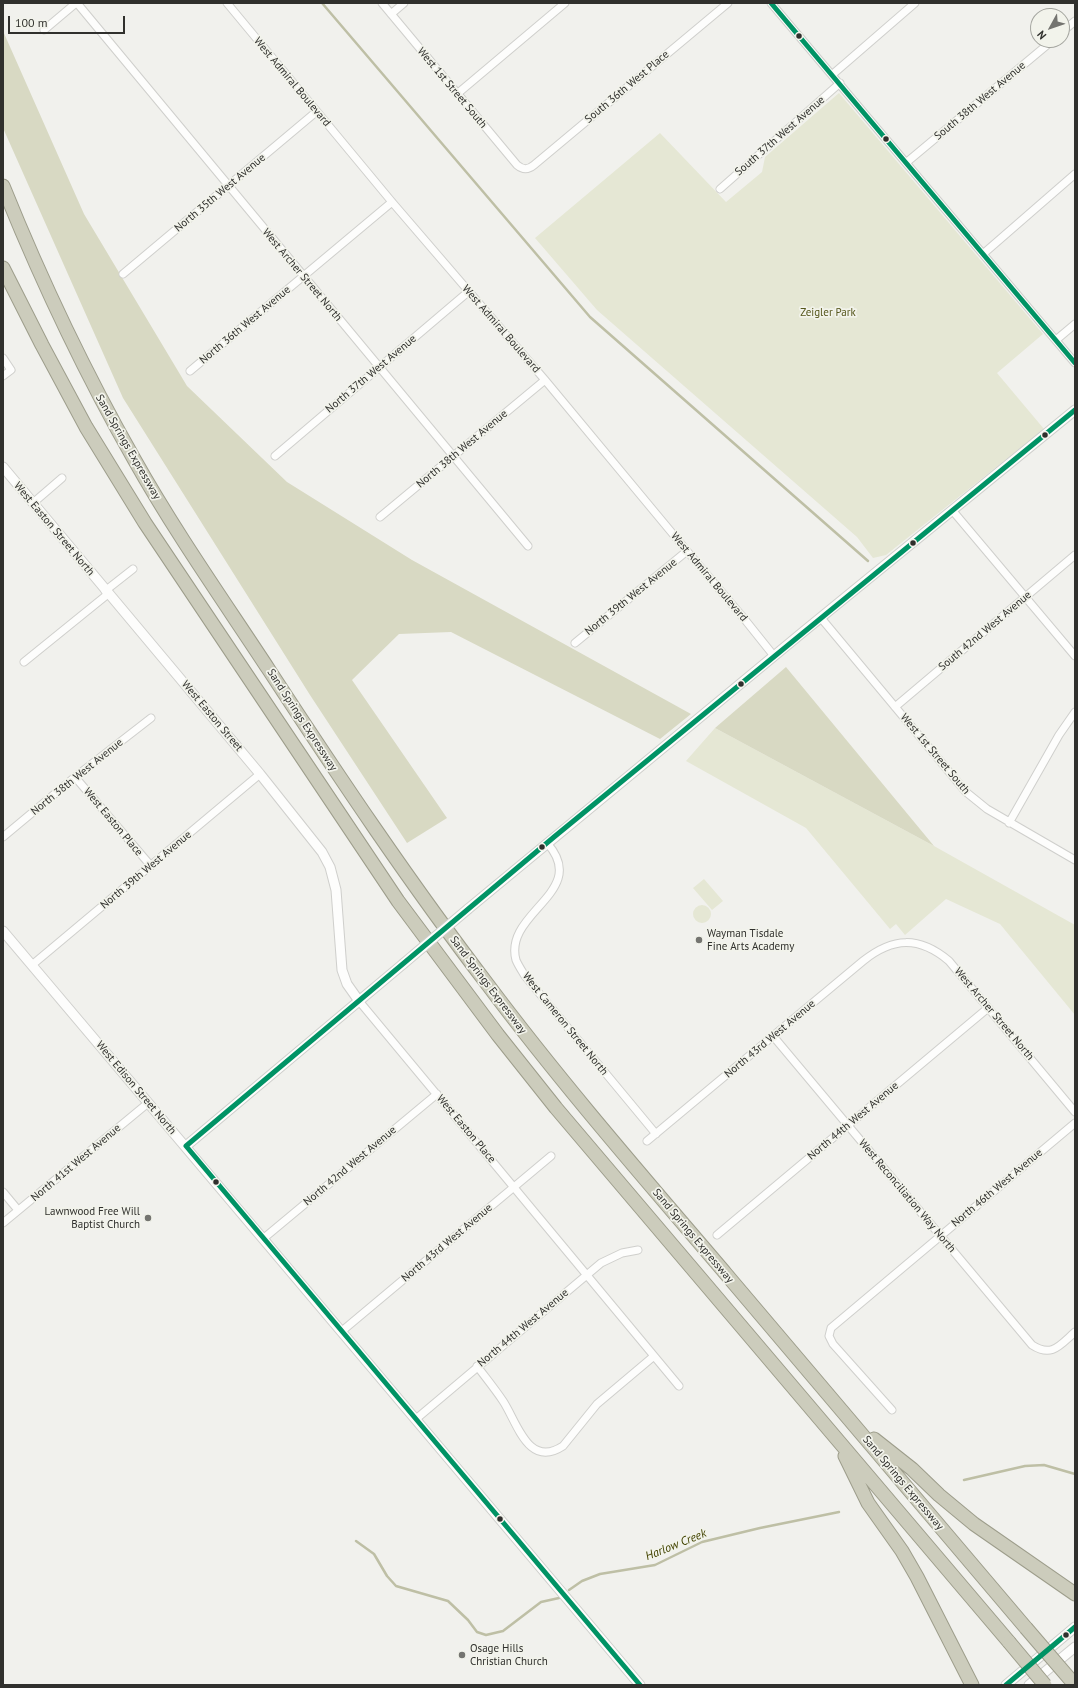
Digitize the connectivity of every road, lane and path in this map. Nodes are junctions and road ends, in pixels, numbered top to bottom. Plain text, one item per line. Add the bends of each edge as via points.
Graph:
1 (76, 3) edge
2 (227, 3) edge
3 (382, 3) edge
4 (404, 3) edge
5 (565, 3) edge
6 (728, 3) edge
7 (771, 3) edge
8 (915, 3) edge
9 (391, 14) junction
10 (44, 30) dead end
11 (1042, 48) edge
12 (833, 74) junction
13 (840, 83) junction
14 (457, 94) junction
15 (316, 112) junction
16 (907, 162) junction
17 (524, 169) joint
18 (1075, 174) edge
19 (3, 186) edge
20 (227, 186) junction
21 (720, 189) dead end
22 (392, 202) junction
23 (983, 254) junction
24 (3, 268) edge
25 (124, 274) dead end
26 (303, 276) junction
27 (468, 292) junction
28 (1075, 324) edge
29 (1056, 340) junction
30 (3, 358) edge
31 (1075, 363) edge
32 (380, 367) junction
33 (190, 371) dead end
34 (3, 376) edge
35 (545, 380) junction
36 (1075, 410) edge
37 (275, 456) dead end
38 (453, 456) junction
39 (3, 467) edge
40 (62, 478) dead end
41 (33, 503) junction
42 (952, 510) junction
43 (380, 517) dead end
44 (528, 546) dead end
45 (686, 551) junction
46 (1075, 555) edge
47 (133, 569) dead end
48 (107, 593) junction
49 (1026, 597) junction
50 (821, 618) junction
51 (575, 643) dead end
52 (774, 656) junction
53 (1075, 656) edge
54 (24, 662) dead end
55 (895, 707) junction
56 (1075, 712) edge
57 (151, 718) dead end
58 (260, 774) junction
59 (75, 777) junction
60 (1009, 823) junction
61 (3, 837) edge
62 (316, 843) joint
63 (547, 843) junction
64 (1075, 860) edge
65 (151, 866) junction
66 (3, 931) edge
67 (896, 943) joint
68 (32, 965) junction
69 (359, 1001) junction
70 (988, 1008) junction
71 (773, 1036) junction
72 (437, 1094) junction
73 (148, 1103) junction
74 (1075, 1112) edge
75 (1075, 1123) edge
76 (848, 1125) junction
77 (656, 1134) junction
78 (648, 1142) dead end
79 (186, 1146) junction
80 (551, 1156) dead end
81 (514, 1187) junction
82 (3, 1192) edge
83 (18, 1210) junction
84 (3, 1223) edge
85 (717, 1234) dead end
86 (940, 1235) junction
87 (264, 1238) junction
88 (638, 1250) dead end
89 (587, 1274) junction
90 (342, 1331) junction
91 (1075, 1332) edge
92 (654, 1356) junction
93 (477, 1366) junction
94 (679, 1386) dead end
95 (892, 1410) dead end
96 (416, 1419) junction
97 (851, 1421) junction
98 (835, 1436) junction
99 (1075, 1594) edge
100 (1075, 1627) edge
101 (1075, 1647) edge
102 (640, 1685) edge
103 (972, 1685) edge
104 (1006, 1685) edge
105 (1029, 1685) edge
106 (1045, 1685) edge
107 (1075, 1685) edge

1 - 10 street
1 - 20 street, West Archer Street North
2 - 15 street, West Admiral Boulevard
3 - 9 street, West 1st Street South
4 - 9 street
5 - 14 street
6 - 17 street, South 36th West Place via 534,165
7 - 12 street
8 - 12 street
9 - 14 street, West 1st Street South
11 - 16 street, South 38th West Avenue
12 - 13 street
13 - 16 street
13 - 21 street, South 37th West Avenue
14 - 17 street, West 1st Street South via 517,165
15 - 20 street, North 35th West Avenue
15 - 22 street, West Admiral Boulevard
16 - 23 street
18 - 23 street
19 - 97 highway, Sand Springs Expressway via 58,314 136,462 215,589 366,817 429,907 535,1046
20 - 25 street, North 35th West Avenue
20 - 26 street, West Archer Street North
22 - 26 street, North 36th West Avenue
22 - 27 street, West Admiral Boulevard
23 - 29 street
24 - 98 highway, Sand Springs Expressway via 103,456 232,655 398,901 556,1108
26 - 32 street, West Archer Street North
26 - 33 street, North 36th West Avenue
27 - 32 street, North 37th West Avenue
27 - 35 street, West Admiral Boulevard
28 - 29 street
29 - 31 street
30 - 34 street via 11,370
32 - 37 street, North 37th West Avenue
32 - 38 street, West Archer Street North
35 - 38 street, North 38th West Avenue
35 - 45 street, West Admiral Boulevard
36 - 42 street
38 - 43 street, North 38th West Avenue
38 - 44 street, West Archer Street North
39 - 41 street, West Easton Street North
40 - 41 street
41 - 48 street, West Easton Street North
42 - 49 street
42 - 50 street
45 - 51 street, North 39th West Avenue
45 - 52 street, West Admiral Boulevard
46 - 49 street, South 42nd West Avenue
47 - 48 street
48 - 54 street
48 - 58 street, West Easton Street
49 - 53 street
49 - 55 street, South 42nd West Avenue
50 - 52 street
50 - 55 street, West 1st Street South
52 - 63 street
55 - 60 street, West 1st Street South via 966,792 986,809
56 - 60 street
57 - 59 street, North 38th West Avenue
58 - 62 street, West Easton Street
58 - 65 street, North 39th West Avenue
59 - 61 street, North 38th West Avenue
59 - 65 street, West Easton Place
60 - 64 street, West 1st Street South
62 - 69 street, West Easton Place via 326,858 336,890 342,970 347,984
63 - 69 street, bridge
63 - 77 street, West Cameron Street North via 556,854 559,864 557,880 549,896 520,929 515,945 516,960 525,976
65 - 68 street, North 39th West Avenue
66 - 68 street, West Edison Street North
67 - 70 street, West Archer Street North via 927,946 939,952
67 - 71 street, North 43rd West Avenue via 874,953
68 - 73 street, West Edison Street North
69 - 72 street, West Easton Place
69 - 79 street
70 - 74 street, West Archer Street North
70 - 76 street, North 44th West Avenue
71 - 76 street, West Reconciliation Way North
71 - 77 street, North 43rd West Avenue
72 - 81 street, West Easton Place
72 - 87 street, North 42nd West Avenue
73 - 79 street, West Edison Street North
73 - 83 street, North 41st West Avenue
75 - 86 street, North 46th West Avenue
76 - 85 street, North 44th West Avenue
76 - 86 street, West Reconciliation Way North
77 - 78 street, North 43rd West Avenue
79 - 87 street, West Edison Street North
80 - 81 street, North 43rd West Avenue
81 - 89 street, West Easton Place
81 - 90 street, North 43rd West Avenue
82 - 83 street
83 - 84 street, North 41st West Avenue
86 - 91 street, West Reconciliation Way North via 1032,1345 1045,1351 1052,1350
86 - 95 street, North 46th West Avenue via 834,1325 830,1332 833,1344
87 - 90 street, West Edison Street North
88 - 89 street, North 44th West Avenue via 615,1256
89 - 92 street, West Easton Place
89 - 93 street, North 44th West Avenue
90 - 96 street, West Edison Street North
92 - 93 street via 597,1404 562,1446 551,1452 540,1452 523,1439 503,1401
92 - 94 street, West Easton Place
93 - 96 street, North 44th West Avenue
96 - 102 street, West Edison Street North
97 - 99 highway via 912,1468 974,1524
97 - 107 highway, Sand Springs Expressway, bridge
98 - 103 highway via 868,1503 918,1578
98 - 106 highway, Sand Springs Expressway, bridge
100 - 104 street
101 - 105 street

